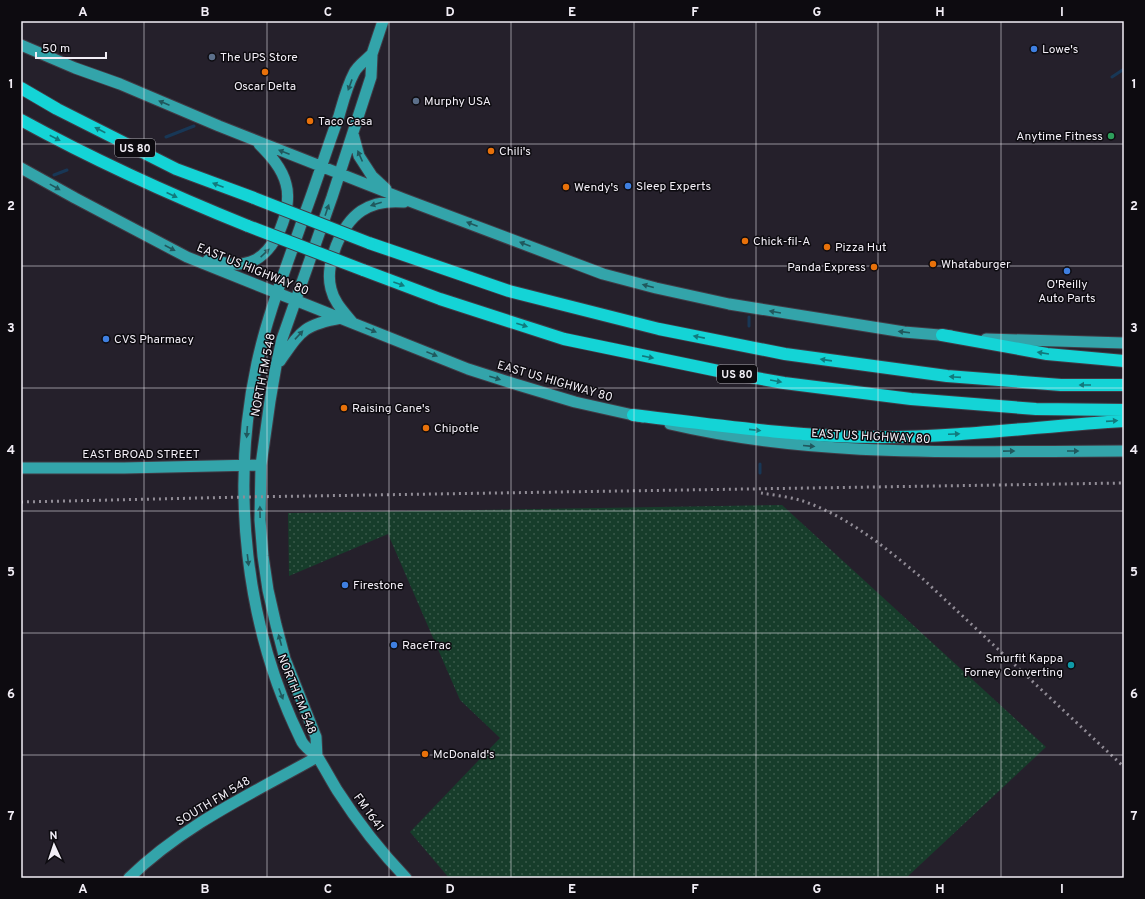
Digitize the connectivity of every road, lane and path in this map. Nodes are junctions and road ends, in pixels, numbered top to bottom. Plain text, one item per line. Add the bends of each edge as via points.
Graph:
1 (383, 21) edge
2 (21, 45) edge
3 (372, 54) junction
4 (21, 88) edge
5 (21, 120) edge
6 (353, 134) junction
7 (257, 141) junction
8 (321, 166) junction
9 (21, 168) edge
10 (340, 174) junction
11 (393, 195) junction
12 (414, 203) junction
13 (187, 257) junction
14 (278, 294) junction
15 (296, 300) junction
16 (341, 318) junction
17 (354, 324) junction
18 (942, 335) junction
19 (1124, 343) edge
20 (1124, 361) edge
21 (276, 366) junction
22 (1124, 385) edge
23 (1124, 410) edge
24 (633, 415) junction
25 (1124, 421) edge
26 (1124, 451) edge
27 (261, 465) junction
28 (245, 466) junction
29 (21, 468) edge
30 (317, 757) junction
31 (130, 878) edge
32 (406, 878) edge

1 - 3 main road, NORTH FM 548
7 -> 2 main road
3 - 6 main road, NORTH FM 548 via 371,77
3 -> 8 main road, NORTH FM 548 via 354,71
22 -> 4 highway, US 80, bridge via 1061,385 947,376 784,354 659,329 509,291 369,243 176,169
5 -> 23 highway, US 80, bridge via 118,169 248,226 440,299 564,339 784,383 911,399 1036,409
6 - 10 main road, NORTH FM 548
11 -> 6 main road via 372,176 359,156
8 -> 7 main road
13 -> 7 main road via 225,264 242,264 262,256 275,241 287,207 288,192 280,170
8 - 10 main road
8 - 14 main road, NORTH FM 548
9 -> 13 main road, EAST US HIGHWAY 80
10 - 11 main road
15 -> 10 main road, NORTH FM 548
11 - 12 main road
12 -> 17 main road via 386,201 365,208 357,213 339,238 331,263 330,287 336,301
18 -> 12 main road via 904,332 783,314 656,288 603,274
13 - 14 main road, EAST US HIGHWAY 80
14 - 15 main road, EAST US HIGHWAY 80
14 -> 28 main road, NORTH FM 548 via 256,365
15 - 16 main road, EAST US HIGHWAY 80
15 - 21 main road, NORTH FM 548 via 282,339
16 - 17 main road, EAST US HIGHWAY 80
21 -> 16 main road via 304,329
17 -> 24 main road, EAST US HIGHWAY 80 via 468,369 575,402
18 - 19 main road
20 -> 18 highway via 1047,354
21 - 27 main road, NORTH FM 548
24 -> 25 highway via 790,433 879,437 968,434
24 -> 26 main road, EAST US HIGHWAY 80 via 750,439 839,448 949,452
27 - 28 main road, EAST BROAD STREET
30 -> 27 main road, NORTH FM 548 via 316,737 285,659 269,595 262,541
28 - 29 main road, EAST BROAD STREET
28 -> 30 main road, NORTH FM 548 via 244,512 248,562 263,640 302,743
30 - 31 main road, SOUTH FM 548 via 182,834
30 - 32 main road, FM 1641 / FM 1641 via 355,816

